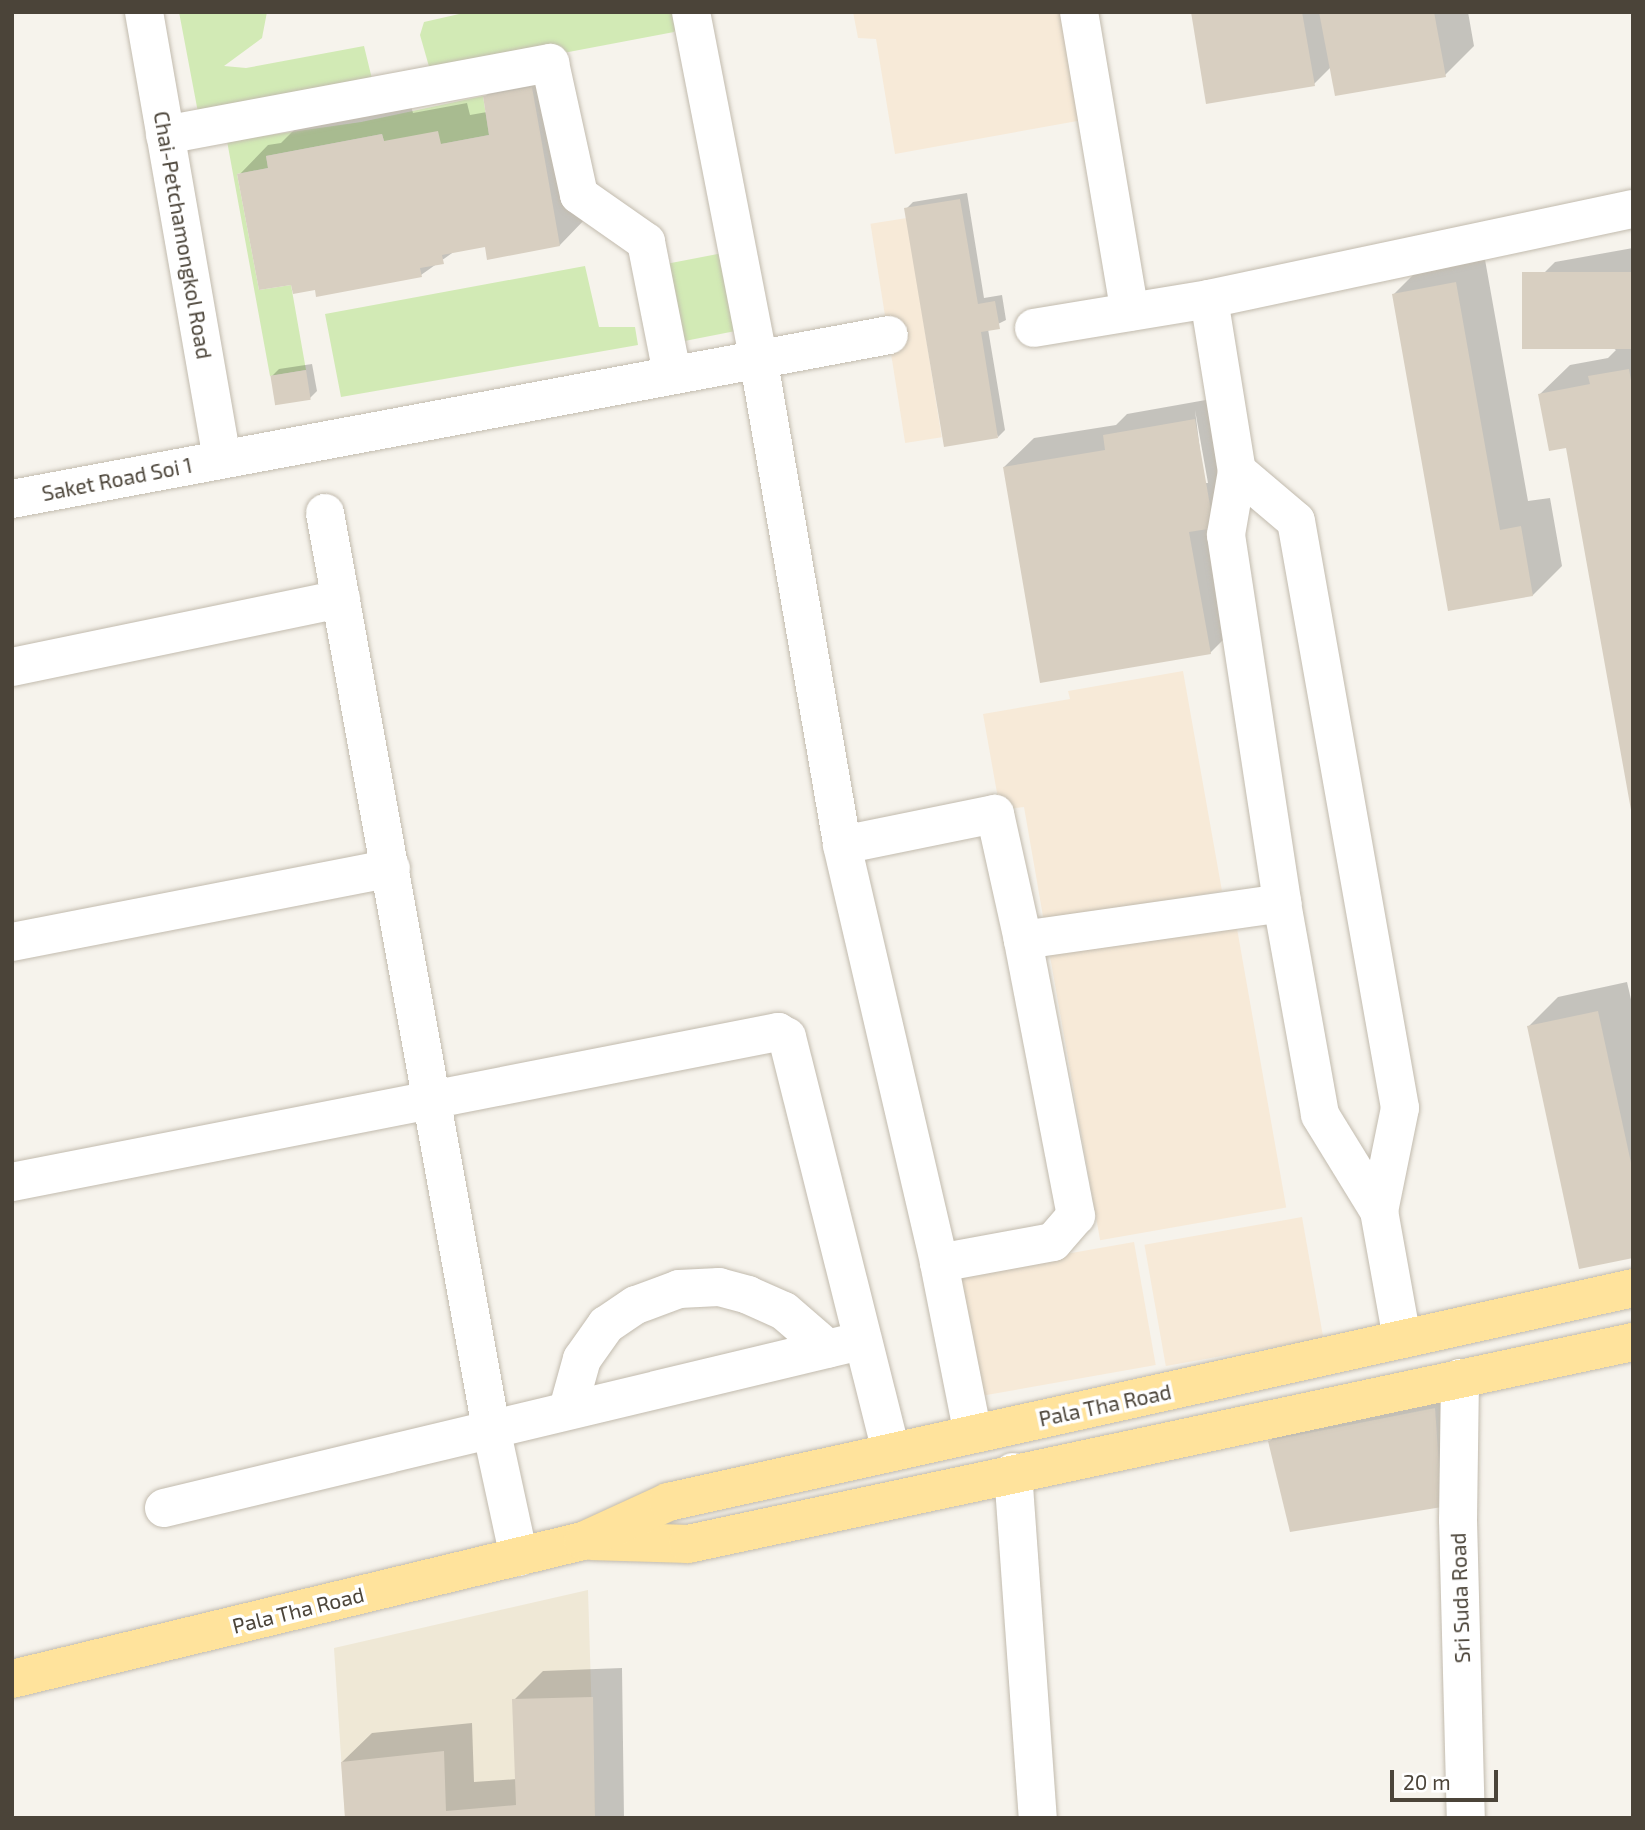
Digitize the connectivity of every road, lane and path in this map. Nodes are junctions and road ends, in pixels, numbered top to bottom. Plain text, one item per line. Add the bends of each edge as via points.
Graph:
1 (144, 12) edge
2 (691, 12) edge
3 (1079, 12) edge
4 (165, 135) junction
5 (1633, 209) edge
6 (1209, 299) junction
7 (1130, 312) junction
8 (1034, 328) dead end
9 (889, 335) dead end
10 (758, 357) junction
11 (672, 373) junction
12 (222, 458) junction
13 (1237, 471) junction
14 (12, 499) edge
15 (325, 513) dead end
16 (341, 599) junction
17 (12, 667) edge
18 (842, 845) junction
19 (391, 868) junction
20 (1282, 903) junction
21 (1023, 940) junction
22 (12, 942) edge
23 (433, 1098) junction
24 (12, 1182) edge
25 (1378, 1211) junction
26 (939, 1263) junction
27 (1633, 1288) edge
28 (1402, 1339) junction
29 (1633, 1342) edge
30 (844, 1345) junction
31 (1460, 1378) junction
32 (568, 1409) junction
33 (491, 1428) junction
34 (973, 1434) junction
35 (891, 1452) junction
36 (1013, 1472) junction
37 (164, 1507) dead end
38 (583, 1541) junction
39 (519, 1557) junction
40 (12, 1679) edge
41 (1038, 1818) edge
42 (1466, 1818) edge

1 - 4 street, Chai-Petchamongkol Road
2 - 10 street
3 - 7 street
4 - 11 street via 550,63 579,195 646,242
4 - 12 street, Chai-Petchamongkol Road
5 - 6 street
6 - 7 street
6 - 13 street
7 - 8 street
9 - 10 street, Saket Road Soi 1
10 - 11 street, Saket Road Soi 1
10 - 18 street
11 - 12 street, Saket Road Soi 1
12 - 14 street, Saket Road Soi 1
13 - 20 street via 1226,535
13 - 25 street via 1296,522 1400,1108
15 - 16 street
16 - 17 street
16 - 19 street
18 - 21 street via 995,814
18 - 26 street
19 - 22 street
19 - 23 street
20 - 21 street
20 - 25 street via 1320,1115
21 - 26 street via 1076,1216 1053,1242
23 - 24 street
23 - 30 street via 778,1032 787,1037
23 - 33 street
25 - 28 street
26 - 34 street
27 - 28 main road, Pala Tha Road
28 - 34 main road, Pala Tha Road
29 - 31 main road, Pala Tha Road
30 - 32 street
30 - 32 street via 748,1295 719,1287 679,1289 636,1305 606,1325 582,1359
30 - 35 street
31 - 36 main road, Pala Tha Road
31 - 42 street, Sri Suda Road via 1458,1520
32 - 33 street
33 - 37 street
33 - 39 street
34 - 35 main road, Pala Tha Road
35 - 38 main road, Pala Tha Road via 668,1502
36 - 38 main road, Pala Tha Road via 688,1544
36 - 41 street
38 - 39 main road, Pala Tha Road
39 - 40 main road, Pala Tha Road

